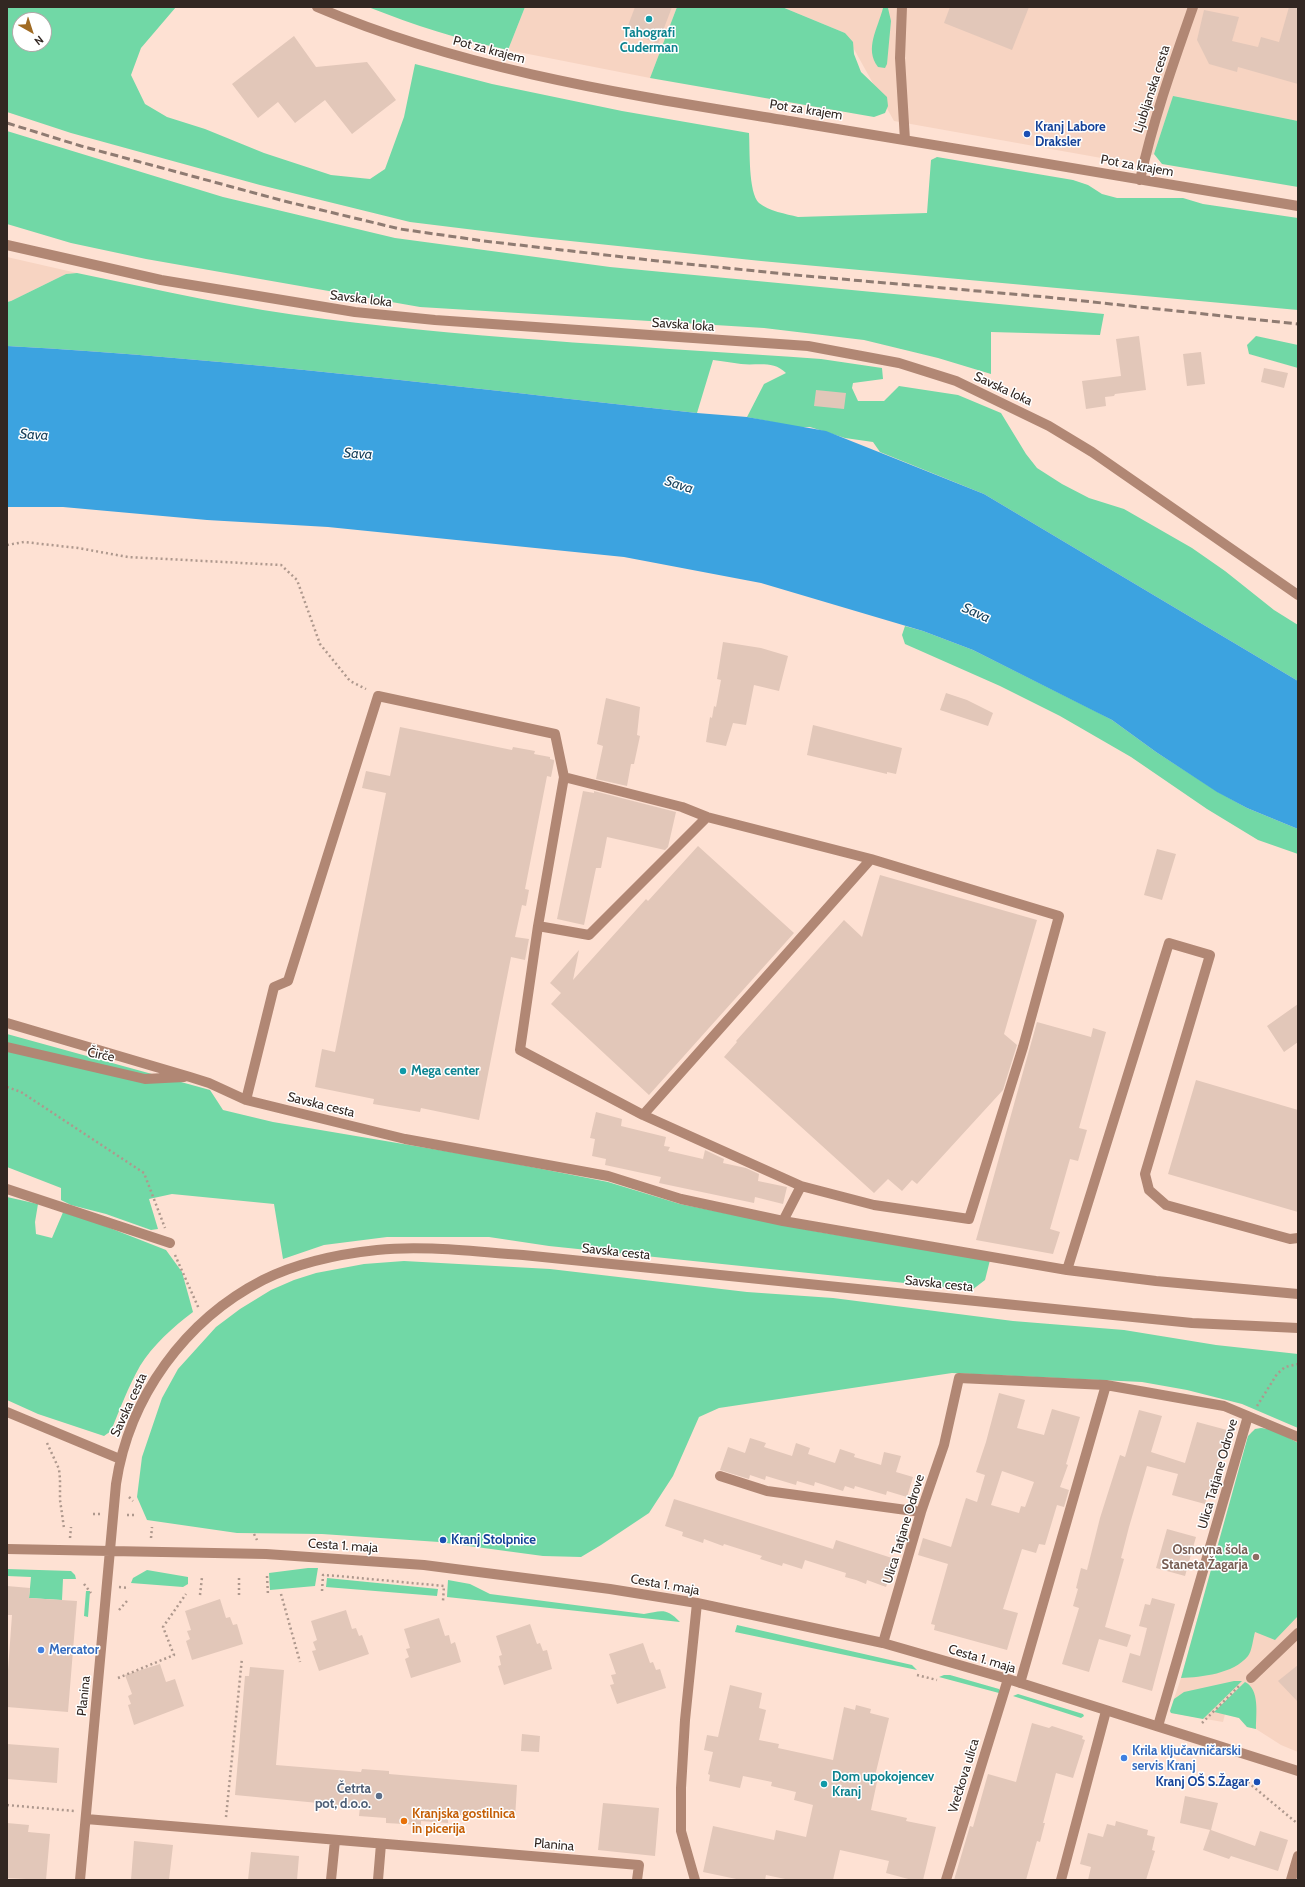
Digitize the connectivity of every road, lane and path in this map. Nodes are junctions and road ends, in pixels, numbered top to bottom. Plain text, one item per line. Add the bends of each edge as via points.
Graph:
1 (317, 7) edge
2 (902, 7) edge
3 (1193, 7) edge
4 (905, 140) junction
5 (1140, 180) junction
6 (1298, 206) edge
7 (7, 245) edge
8 (7, 545) edge
9 (1298, 595) edge
10 (378, 696) junction
11 (564, 777) junction
12 (707, 817) junction
13 (871, 859) junction
14 (538, 926) junction
15 (7, 1023) edge
16 (7, 1047) edge
17 (190, 1077) junction
18 (7, 1087) edge
19 (246, 1100) junction
20 (643, 1115) junction
21 (801, 1186) junction
22 (151, 1188) dead end
23 (7, 1189) edge
24 (784, 1221) junction
25 (1298, 1238) edge
26 (170, 1243) dead end
27 (1066, 1270) junction
28 (1298, 1294) edge
29 (1298, 1328) edge
30 (1298, 1364) edge
31 (1106, 1385) junction
32 (7, 1412) edge
33 (1248, 1416) junction
34 (37, 1425) junction
35 (1298, 1437) edge
36 (120, 1459) junction
37 (720, 1476) dead end
38 (921, 1512) junction
39 (64, 1528) dead end
40 (7, 1549) edge
41 (111, 1552) junction
42 (267, 1576) dead end
43 (202, 1577) dead end
44 (239, 1578) dead end
45 (322, 1591) dead end
46 (186, 1594) dead end
47 (281, 1594) dead end
48 (200, 1595) dead end
49 (268, 1595) dead end
50 (239, 1597) dead end
51 (444, 1601) dead end
52 (697, 1603) junction
53 (1298, 1633) edge
54 (883, 1643) junction
55 (242, 1658) dead end
56 (300, 1662) dead end
57 (917, 1675) dead end
58 (118, 1678) dead end
59 (1008, 1679) junction
60 (1248, 1679) joint
61 (937, 1680) dead end
62 (1020, 1684) junction
63 (1106, 1711) junction
64 (1202, 1723) dead end
65 (1158, 1726) junction
66 (1298, 1771) edge
67 (1244, 1779) dead end
68 (7, 1805) edge
69 (86, 1815) junction
70 (1298, 1824) edge
71 (224, 1830) junction
72 (335, 1840) junction
73 (381, 1844) junction
74 (1298, 1856) edge
75 (80, 1880) edge
76 (331, 1880) edge
77 (378, 1880) edge
78 (637, 1880) edge
79 (695, 1880) edge
80 (946, 1880) edge
81 (1061, 1880) edge
82 (1291, 1880) edge

1 - 4 street, Pot za krajem via 403,39 548,78
2 - 4 street via 900,58
3 - 5 street, Ljubljanska cesta via 1163,92
4 - 5 street, Pot za krajem
5 - 6 street, Pot za krajem
7 - 9 street, Savska loka via 161,280 356,312 435,320 808,346 899,363 956,381 1050,426 1092,452
8 - 10 path via 24,542 128,557 281,565 297,580 320,644 350,681
10 - 11 street via 555,734
10 - 19 street via 288,981 274,987
11 - 12 street via 682,807
11 - 14 street
12 - 13 street
12 - 14 street via 589,935
13 - 20 street
13 - 21 street via 1059,916 1023,1047 969,1219 874,1205
14 - 20 street via 520,1050
15 - 17 street, Savska cesta
16 - 17 street, Čirče via 145,1079
17 - 19 street, Savska cesta
18 - 22 path via 21,1092 144,1173
19 - 24 street, Savska cesta via 405,1139 608,1176 681,1199
20 - 21 street
21 - 24 street
23 - 26 street
24 - 27 street, Savska cesta
25 - 27 street via 1290,1239 1166,1205 1149,1190 1145,1174 1210,955 1169,943
27 - 28 street, Savska cesta
29 - 36 street, Savska cesta via 1192,1323 523,1255 427,1249 378,1250 295,1268 264,1280 235,1296 214,1312 177,1348 154,1379 136,1416
30 - 33 path via 1285,1367 1277,1374
31 - 33 street, Ulica Tatjane Odrove via 1224,1406
31 - 38 street, Ulica Tatjane Odrove via 959,1378 944,1444
31 - 62 street
32 - 34 street
33 - 35 street
33 - 65 street, Ulica Tatjane Odrove
34 - 36 street
34 - 39 path via 59,1469
36 - 41 street, Savska cesta
37 - 38 street via 767,1491
38 - 54 street, Ulica Tatjane Odrove
40 - 41 street, Cesta 1. maja
41 - 52 street, Cesta 1. maja via 266,1554 430,1566 610,1588
41 - 69 street, Planina
42 - 49 path
43 - 48 path
44 - 50 path
45 - 51 path via 323,1575 338,1576 444,1586
46 - 58 path via 163,1628 174,1655
47 - 56 path
52 - 54 street, Cesta 1. maja
52 - 79 street via 685,1720 681,1796 681,1831
53 - 60 street
54 - 59 street, Cesta 1. maja
55 - 71 path
57 - 61 path
59 - 62 street, Cesta 1. maja
59 - 80 street, Vrečkova ulica
60 - 64 path
62 - 63 street, Cesta 1. maja
63 - 65 street, Cesta 1. maja
63 - 81 street
65 - 66 street, Cesta 1. maja
67 - 70 path
68 - 69 path
69 - 71 street, Planina
69 - 75 street, Planina
71 - 72 street, Planina
72 - 73 street, Planina
72 - 76 street
73 - 77 street
73 - 78 street, Planina via 639,1865
74 - 82 street

